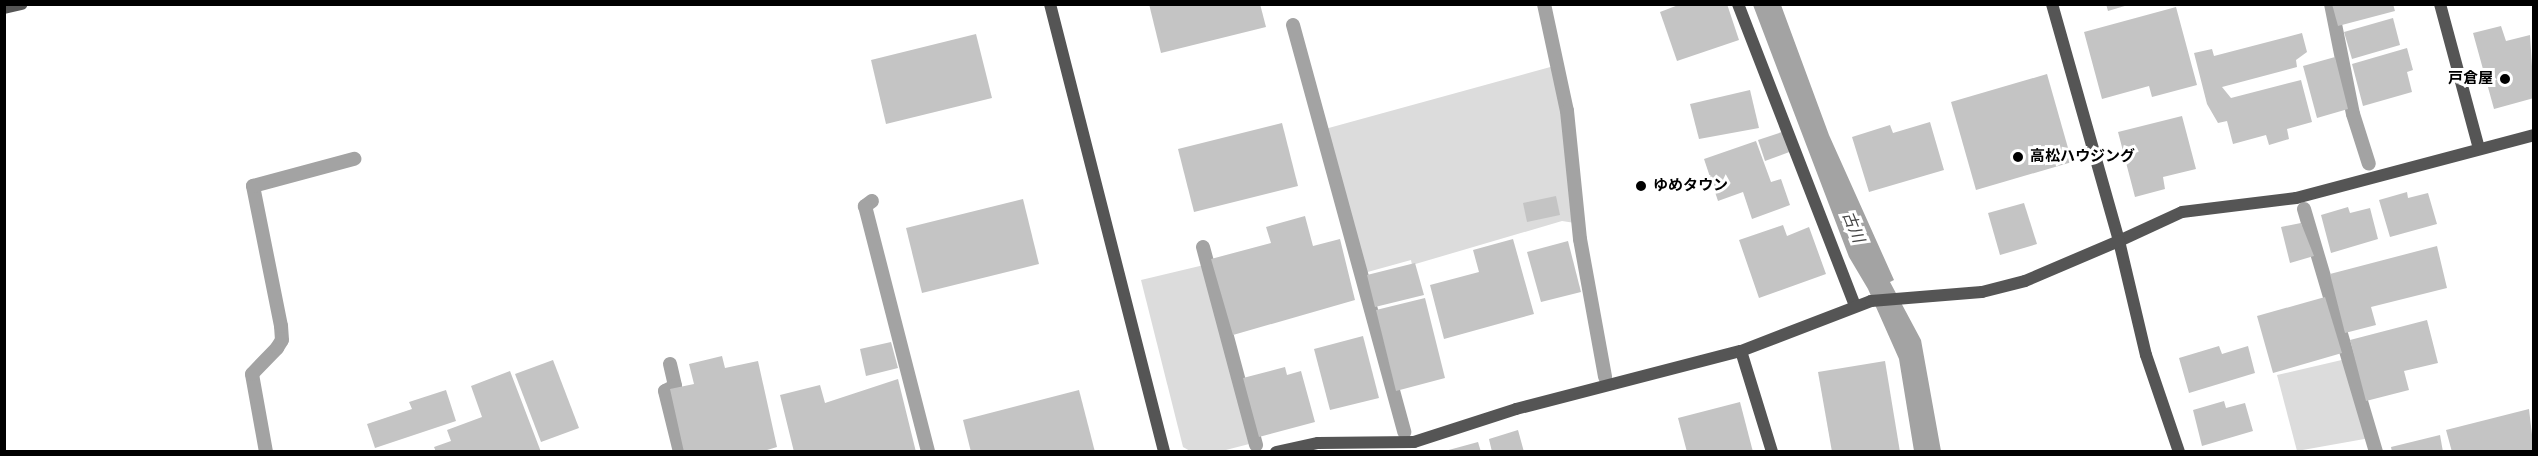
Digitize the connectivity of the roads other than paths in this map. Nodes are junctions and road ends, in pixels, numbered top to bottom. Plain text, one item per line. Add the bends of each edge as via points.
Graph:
1 (22, 4) edge
2 (1050, 4) edge
3 (1738, 4) edge
4 (2052, 4) edge
5 (2440, 4) edge
6 (4, 8) edge
7 (2534, 135) edge
8 (2479, 149) junction
9 (2119, 241) junction
10 (1855, 306) junction
11 (1741, 351) junction
12 (1164, 452) edge
13 (1276, 452) edge
14 (1772, 452) edge
15 (2178, 452) edge

1 - 6 street
2 - 12 street
3 - 10 street
4 - 9 street
5 - 8 street
7 - 8 street
8 - 9 street via 2296,198 2182,212
9 - 10 street via 2025,282 1982,292
9 - 15 street via 2146,355
10 - 11 street
11 - 13 street via 1516,409 1414,442 1318,443
11 - 14 street

